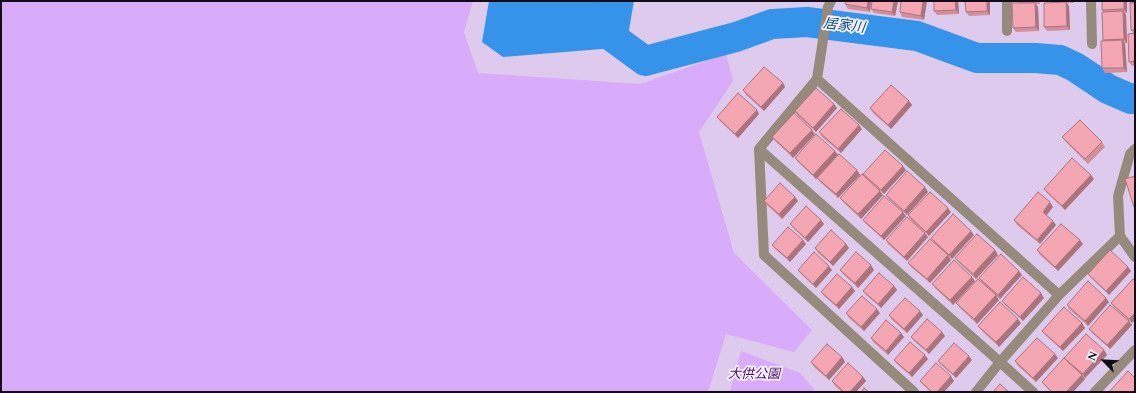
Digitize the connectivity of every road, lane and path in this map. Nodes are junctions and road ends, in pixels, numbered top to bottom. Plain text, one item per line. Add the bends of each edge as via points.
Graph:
1 (1007, 1) edge
2 (1091, 1) edge
3 (830, 4) edge
4 (1007, 31) dead end
5 (1092, 44) dead end
6 (817, 79) junction
7 (759, 149) junction
8 (1135, 149) edge
9 (1120, 236) junction
10 (1135, 258) edge
11 (1059, 295) junction
12 (1135, 350) edge
13 (1000, 362) junction
14 (914, 392) edge
15 (976, 392) edge
16 (1033, 392) edge
17 (1095, 392) edge

1 - 4 street
2 - 5 street
3 - 6 street
6 - 7 street
6 - 11 street
7 - 13 street
7 - 14 street via 764,255
8 - 9 street via 1130,154 1118,196
9 - 10 street
9 - 11 street
11 - 13 street
12 - 17 street
13 - 15 street
13 - 16 street

